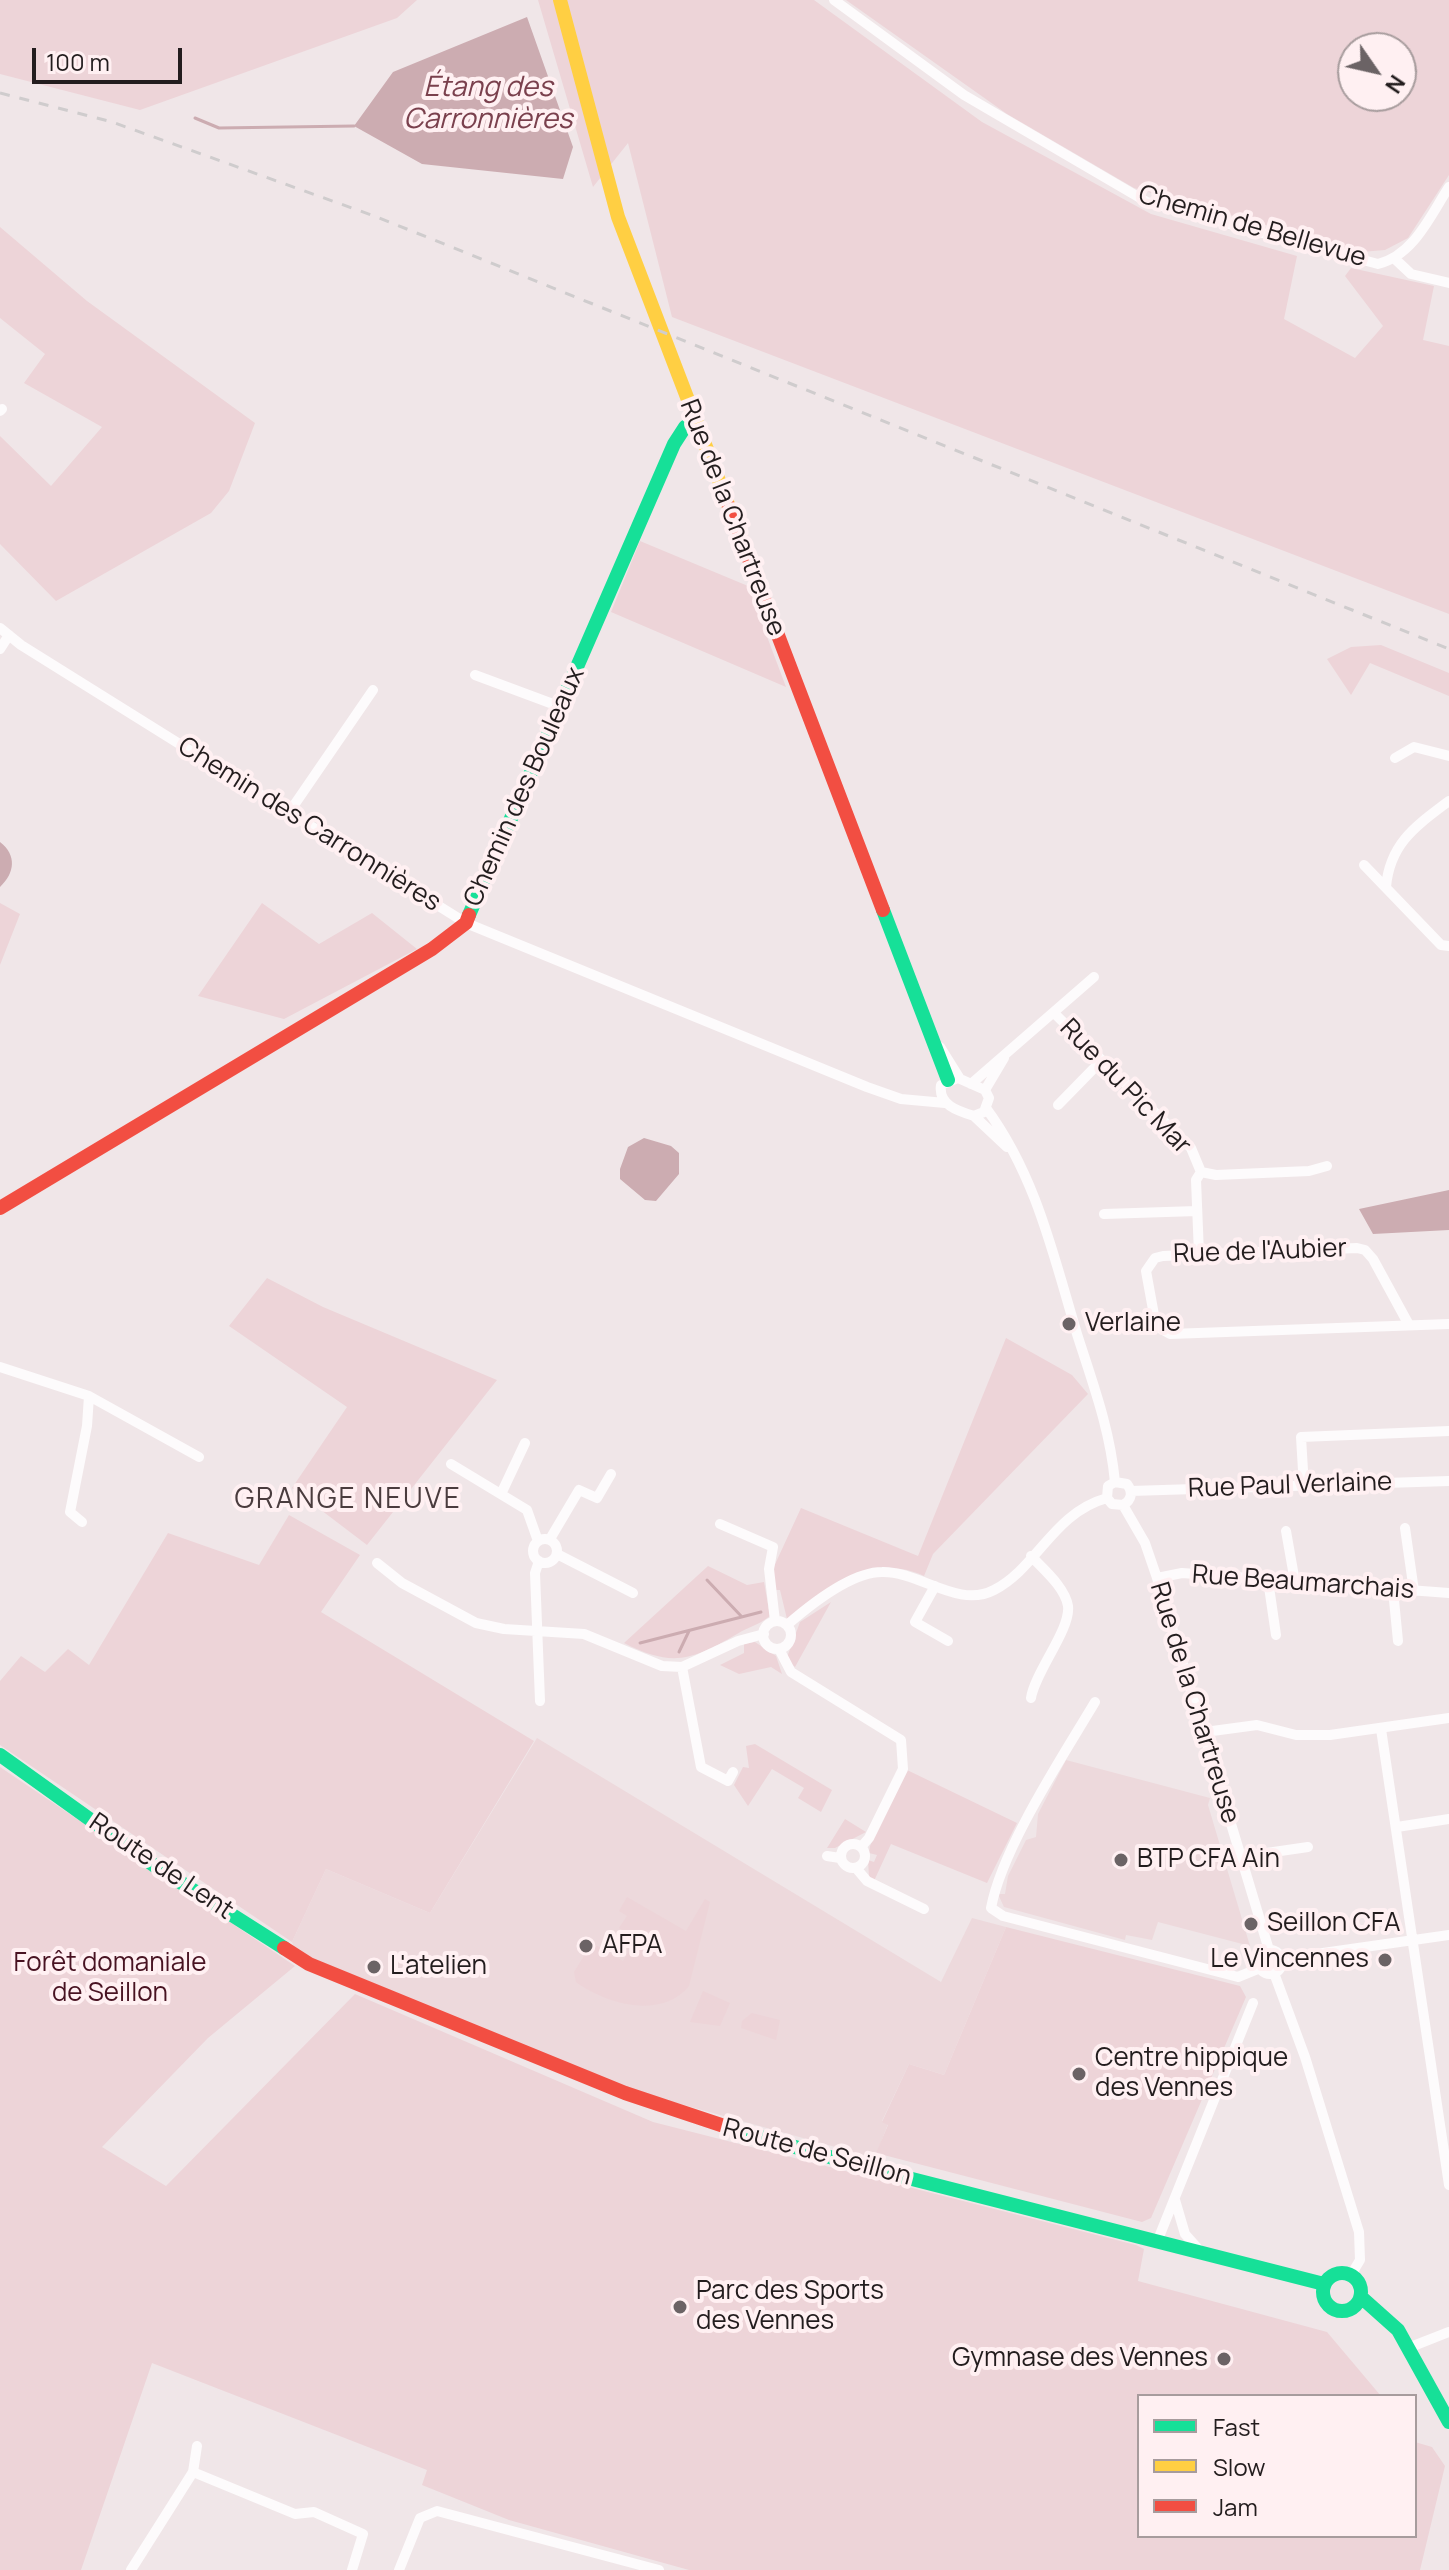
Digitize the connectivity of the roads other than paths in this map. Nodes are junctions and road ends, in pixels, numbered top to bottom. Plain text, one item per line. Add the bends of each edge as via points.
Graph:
1 (560, 0) edge
2 (834, 0) edge
3 (1449, 187) edge
4 (1395, 259) junction
5 (1449, 283) edge
6 (695, 420) junction
7 (4, 632) edge
8 (0, 649) edge
9 (475, 675) dead end
10 (373, 690) dead end
11 (561, 707) junction
12 (1449, 756) edge
13 (1395, 758) dead end
14 (1449, 801) edge
15 (288, 814) junction
16 (1364, 865) dead end
17 (1386, 887) junction
18 (466, 923) junction
19 (1449, 946) edge
20 (1094, 977) dead end
21 (1054, 1013) junction
22 (1010, 1050) junction
23 (1102, 1060) junction
24 (955, 1084) junction
25 (985, 1090) junction
26 (901, 1099) junction
27 (945, 1103) junction
28 (1058, 1105) dead end
29 (986, 1108) junction
30 (974, 1116) junction
31 (1022, 1163) junction
32 (1327, 1166) dead end
33 (1201, 1172) junction
34 (0, 1208) edge
35 (1197, 1211) junction
36 (1104, 1214) dead end
37 (1199, 1254) junction
38 (1449, 1324) edge
39 (1409, 1325) junction
40 (0, 1367) edge
41 (89, 1396) junction
42 (1449, 1431) edge
43 (525, 1443) dead end
44 (199, 1457) dead end
45 (451, 1464) dead end
46 (611, 1474) dead end
47 (1449, 1481) edge
48 (1115, 1482) junction
49 (1304, 1487) junction
50 (1131, 1491) junction
51 (501, 1494) junction
52 (1107, 1498) junction
53 (1123, 1505) junction
54 (82, 1522) dead end
55 (720, 1524) dead end
56 (1405, 1528) dead end
57 (1286, 1531) dead end
58 (544, 1540) junction
59 (557, 1554) junction
60 (1031, 1556) junction
61 (539, 1561) junction
62 (377, 1563) dead end
63 (1157, 1578) junction
64 (1268, 1580) junction
65 (1295, 1582) junction
66 (935, 1586) junction
67 (1393, 1590) junction
68 (1414, 1591) junction
69 (633, 1593) dead end
70 (1449, 1593) edge
71 (775, 1621) junction
72 (787, 1625) junction
73 (538, 1630) junction
74 (764, 1634) junction
75 (1276, 1635) dead end
76 (948, 1641) dead end
77 (1398, 1641) dead end
78 (779, 1649) junction
79 (682, 1667) junction
80 (1031, 1698) dead end
81 (540, 1701) dead end
82 (1095, 1702) dead end
83 (1449, 1718) edge
84 (1381, 1729) junction
85 (1205, 1732) junction
86 (0, 1755) edge
87 (733, 1772) dead end
88 (1449, 1819) edge
89 (1397, 1827) junction
90 (861, 1847) junction
91 (1308, 1847) dead end
92 (827, 1856) dead end
93 (1239, 1857) junction
94 (840, 1858) junction
95 (856, 1868) junction
96 (924, 1909) dead end
97 (1449, 1935) edge
98 (1412, 1940) junction
99 (1269, 1950) junction
100 (1281, 1959) junction
101 (1260, 1968) junction
102 (326, 1972) joint
103 (1274, 1973) junction
104 (1253, 2003) dead end
105 (1449, 2185) edge
106 (1174, 2198) junction
107 (1157, 2242) junction
108 (1201, 2253) junction
109 (1351, 2275) junction
110 (1324, 2284) junction
111 (1361, 2297) junction
112 (1449, 2332) edge
113 (1408, 2348) junction
114 (1449, 2422) edge
115 (197, 2446) dead end
116 (193, 2472) junction
117 (131, 2570) edge
118 (352, 2570) edge
119 (399, 2570) edge
120 (659, 2570) edge

1 - 6 street, Rue de la Chartreuse via 618,217
2 - 4 street, Chemin de Bellevue via 964,95 1147,202 1378,264
3 - 4 street, Chemin de Bellevue via 1413,243
4 - 5 street via 1411,274
6 - 11 street, Chemin des Bouleaux via 674,444
6 - 24 street, Rue de la Chartreuse via 926,1029
7 - 8 street
7 - 15 street, Chemin des Carronnières
9 - 11 street
10 - 15 street
11 - 18 street, Chemin des Bouleaux
12 - 13 street via 1414,747
14 - 17 street via 1397,845
15 - 18 street, Chemin des Carronnières
16 - 17 street
17 - 19 street via 1441,945
18 - 26 street, Chemin des Carronnières
18 - 34 street, Chemin des Bouleaux
20 - 21 street
21 - 22 street
21 - 23 street, Rue du Pic Mar
22 - 24 street
22 - 25 street
23 - 28 street
23 - 33 street, Rue du Pic Mar via 1191,1148
24 - 25 street
24 - 26 street
24 - 27 street
25 - 29 street
26 - 27 street, Chemin des Carronnières
27 - 30 street, Chemin des Carronnières
29 - 30 street
29 - 31 street
30 - 31 street
31 - 48 street via 1096,1384
32 - 33 street via 1309,1171
33 - 35 street, Rue du Pic Mar via 1196,1180
35 - 36 street
35 - 37 street, Rue du Pic Mar
37 - 39 street, Rue de l'Aubier via 1365,1250
37 - 39 street, Rue de l'Aubier via 1163,1256 1149,1264 1154,1318 1162,1332
38 - 39 street, Rue de l'Aubier
40 - 41 street
41 - 44 street
41 - 54 street via 70,1512
42 - 49 street via 1301,1431
43 - 51 street
45 - 51 street
46 - 58 street via 597,1498 579,1490
47 - 49 street, Rue Paul Verlaine
48 - 50 street via 1127,1484
48 - 52 street via 1108,1486
49 - 50 street, Rue Paul Verlaine
50 - 53 street
51 - 58 street via 527,1510
52 - 53 street
52 - 60 street via 1077,1512
53 - 63 street, Rue de la Chartreuse
55 - 71 street via 773,1547 769,1569
56 - 68 street
57 - 65 street
58 - 59 street via 556,1546
58 - 61 street via 533,1550
59 - 61 street via 548,1562
59 - 69 street
60 - 66 street via 994,1591 955,1593
60 - 80 street via 1068,1606
61 - 73 street
62 - 73 street via 402,1583 476,1623
63 - 64 street, Rue Beaumarchais via 1182,1573
63 - 85 street, Rue de la Chartreuse
64 - 65 street, Rue Beaumarchais
64 - 75 street
65 - 67 street, Rue Beaumarchais
66 - 72 street via 894,1573 871,1574 831,1593
66 - 76 street via 915,1622
67 - 68 street, Rue Beaumarchais
67 - 77 street
68 - 70 street, Rue Beaumarchais
71 - 72 street
71 - 74 street
72 - 78 street via 791,1638
73 - 79 street via 584,1634 640,1659
73 - 81 street
74 - 78 street via 770,1646
74 - 79 street
78 - 90 street via 798,1677 901,1740 903,1769
79 - 87 street via 701,1767 728,1781
82 - 101 street via 1026,1824 994,1888 991,1908 1003,1916 1238,1977
83 - 84 street
84 - 85 street via 1296,1735 1257,1725
84 - 89 street
85 - 93 street, Rue de la Chartreuse
86 - 102 street, Route de Lent via 155,1866
88 - 89 street
89 - 98 street
90 - 94 street via 845,1846
90 - 95 street via 865,1858
91 - 93 street
92 - 94 street
93 - 99 street, Rue de la Chartreuse
94 - 95 street via 845,1866
95 - 96 street via 867,1881
97 - 98 street
98 - 100 street
98 - 105 street
99 - 100 street
99 - 101 street via 1259,1957
100 - 103 street
101 - 103 street
102 - 107 street, Route de Seillon via 710,2123
103 - 109 street via 1359,2232 1360,2260
104 - 106 street
106 - 107 street
106 - 108 street via 1185,2234
107 - 108 street, Route de Seillon
108 - 110 street, Route de Seillon
109 - 110 street via 1339,2273
109 - 111 street via 1360,2284
110 - 111 street via 1323,2297 1336,2311 1354,2308
111 - 113 street via 1392,2322
112 - 113 street
113 - 114 street
115 - 116 street
116 - 117 street
116 - 118 street via 295,2514 314,2512 363,2534
119 - 120 street via 427,2512 505,2527

